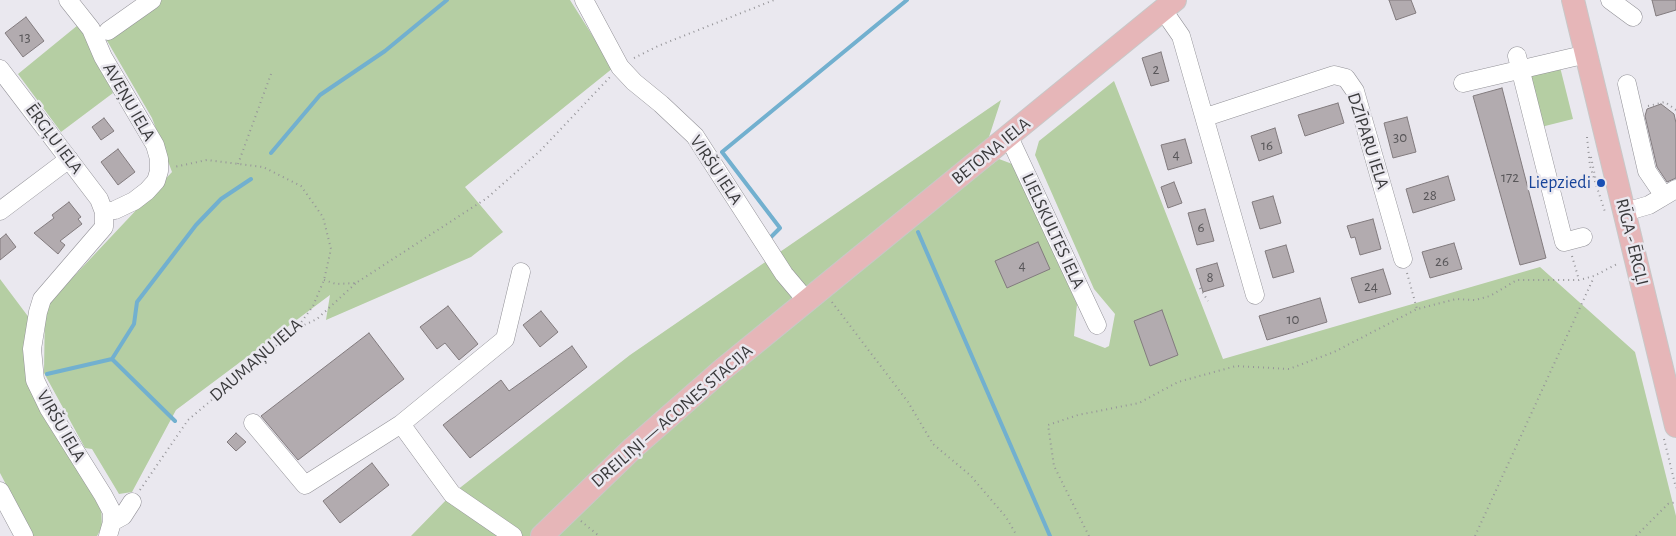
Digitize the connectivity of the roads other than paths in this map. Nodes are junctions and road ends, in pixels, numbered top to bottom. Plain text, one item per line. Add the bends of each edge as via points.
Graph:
1 (68, 0) edge
2 (152, 0) edge
3 (584, 0) edge
4 (1610, 0) edge
5 (1576, 1) edge
6 (1169, 5) edge
7 (1633, 17) dead end
8 (108, 32) dead end
9 (1586, 54) junction
10 (1518, 62) junction
11 (0, 69) edge
12 (1463, 83) dead end
13 (1627, 84) dead end
14 (1206, 117) junction
15 (1009, 137) junction
16 (69, 159) junction
17 (1670, 192) edge
18 (0, 211) edge
19 (104, 212) junction
20 (1625, 212) junction
21 (1583, 237) dead end
22 (1404, 260) road end
23 (521, 272) dead end
24 (1255, 294) dead end
25 (806, 300) junction
26 (1097, 325) dead end
27 (1675, 419) edge
28 (253, 423) dead end
29 (401, 424) junction
30 (0, 491) edge
31 (132, 502) road end
32 (110, 529) edge
33 (24, 536) edge
34 (513, 536) edge
35 (542, 536) edge

1 - 19 street, AVEŅU IELA via 91,29 103,56 155,145 159,159 160,171 156,181 134,201
2 - 8 street
3 - 25 street, VIRŠU IELA via 620,67 694,136 784,274
4 - 7 street
5 - 9 main road, RĪGA - ĒRGĻI
6 - 14 street
6 - 15 main road, BETONA IELA
9 - 10 street
9 - 20 main road, RĪGA - ĒRGĻI
10 - 12 street
10 - 21 street via 1564,242
11 - 16 street, ĒRGĻU IELA
13 - 17 street via 1647,171
14 - 22 street, DZĪPARU IELA via 1334,75 1346,78 1355,91
14 - 24 street
15 - 25 main road, BETONA IELA
15 - 26 street, LIELSKULTES IELA
16 - 18 street
16 - 19 street, ĒRGĻU IELA via 99,199
17 - 20 street via 1649,205
19 - 32 street, VIRŠU IELA via 104,227 42,299 32,349 35,380 49,409 112,512
20 - 27 main road, RĪGA - ĒRGĻI
23 - 29 street via 505,339
25 - 35 main road, DREILIŅI — ACONES STACIJA via 633,448
28 - 29 street via 305,485
29 - 34 street via 452,494
30 - 33 street
31 - 32 street

